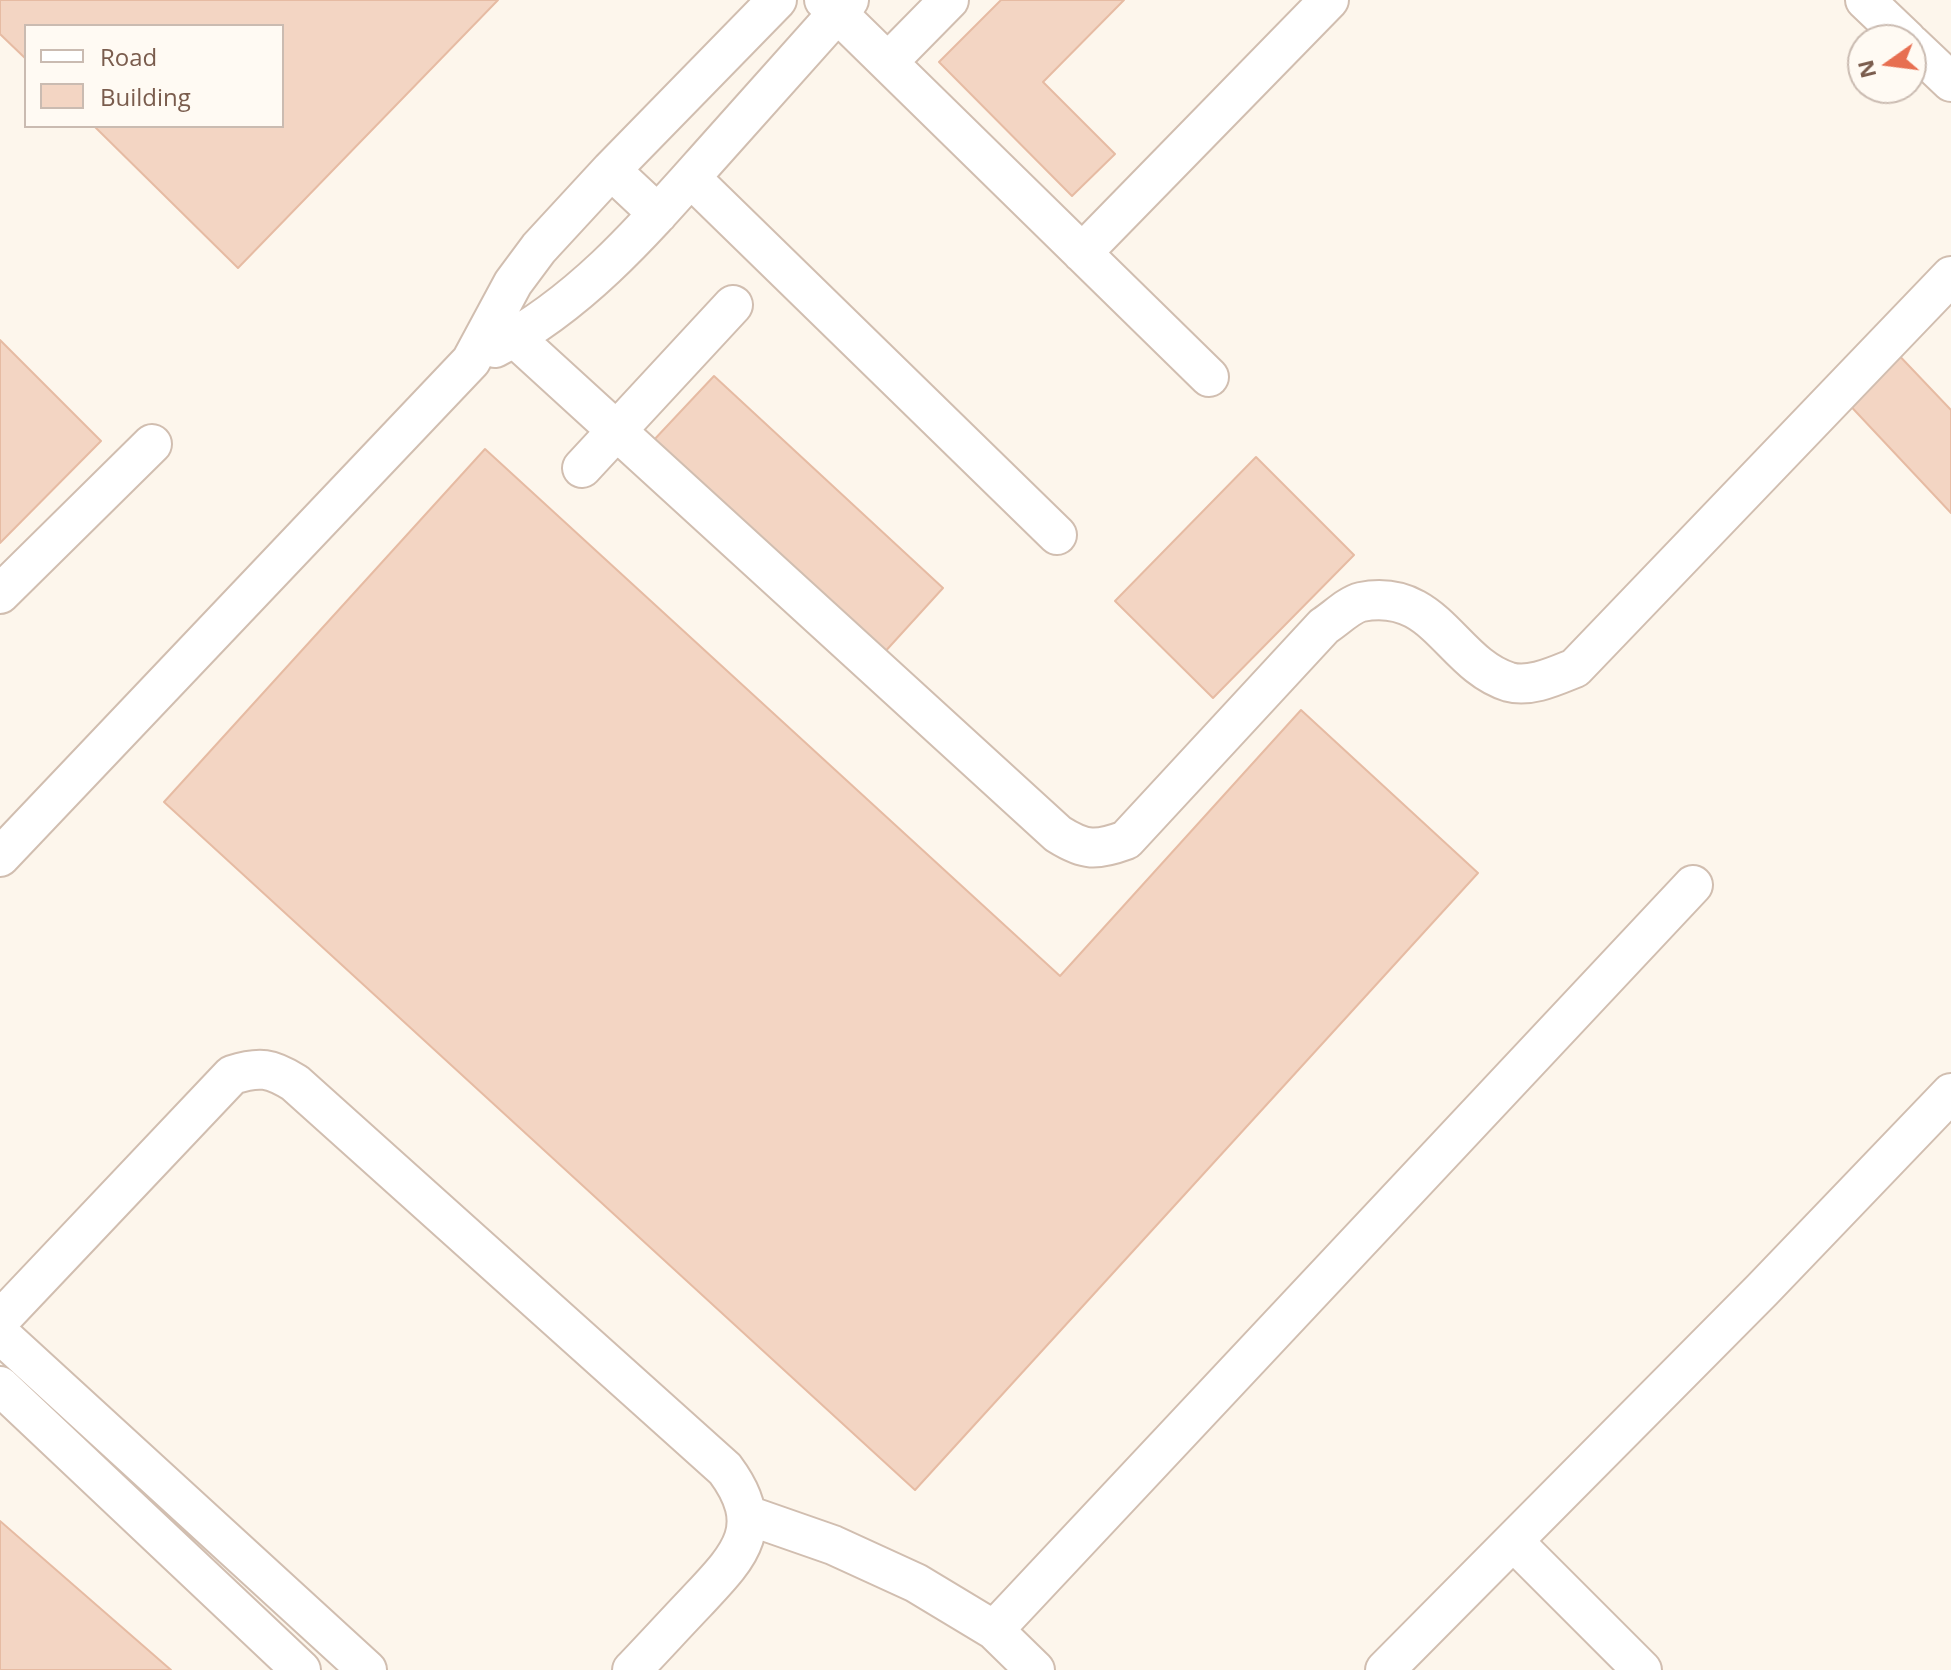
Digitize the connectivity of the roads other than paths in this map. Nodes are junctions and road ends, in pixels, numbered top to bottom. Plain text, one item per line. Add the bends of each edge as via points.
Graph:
1 (777, 0) edge
2 (949, 0) edge
3 (1329, 0) edge
4 (1865, 0) edge
5 (837, 4) edge
6 (1890, 24) edge
7 (1927, 59) edge
8 (888, 62) junction
9 (1951, 82) edge
10 (611, 170) junction
11 (691, 178) junction
12 (658, 214) junction
13 (1082, 253) junction
14 (1951, 276) edge
15 (733, 305) dead end
16 (515, 338) junction
17 (471, 361) junction
18 (1209, 377) dead end
19 (617, 431) junction
20 (152, 444) dead end
21 (582, 468) dead end
22 (1057, 535) dead end
23 (0, 594) edge
24 (0, 857) edge
25 (1693, 885) dead end
26 (1951, 1093) edge
27 (0, 1320) edge
28 (0, 1334) edge
29 (0, 1386) edge
30 (747, 1515) junction
31 (1513, 1541) junction
32 (994, 1630) junction
33 (301, 1670) edge
34 (367, 1670) edge
35 (632, 1670) edge
36 (1035, 1670) edge
37 (1385, 1670) edge
38 (1642, 1670) edge

1 - 10 lane
2 - 8 lane
3 - 13 lane
4 - 6 lane
5 - 8 lane
5 - 11 lane
7 - 9 lane
8 - 13 lane
10 - 12 lane
10 - 17 lane via 513,283
11 - 12 lane
11 - 22 lane
12 - 16 lane via 580,291
13 - 18 lane
14 - 19 lane via 1575,668 1544,681 1510,682 1479,665 1435,622 1400,601 1359,603 1324,626 1126,840 1103,848 1079,847 1058,834
15 - 19 lane
16 - 17 lane
16 - 19 lane
17 - 24 lane
19 - 21 lane
20 - 23 lane
25 - 32 lane
26 - 31 lane
27 - 30 lane via 232,1075 254,1068 276,1071 725,1469 740,1490
28 - 34 lane
29 - 33 lane
30 - 32 lane via 833,1545 902,1577
30 - 35 lane via 745,1540 733,1562
31 - 37 lane
31 - 38 lane
32 - 36 lane

